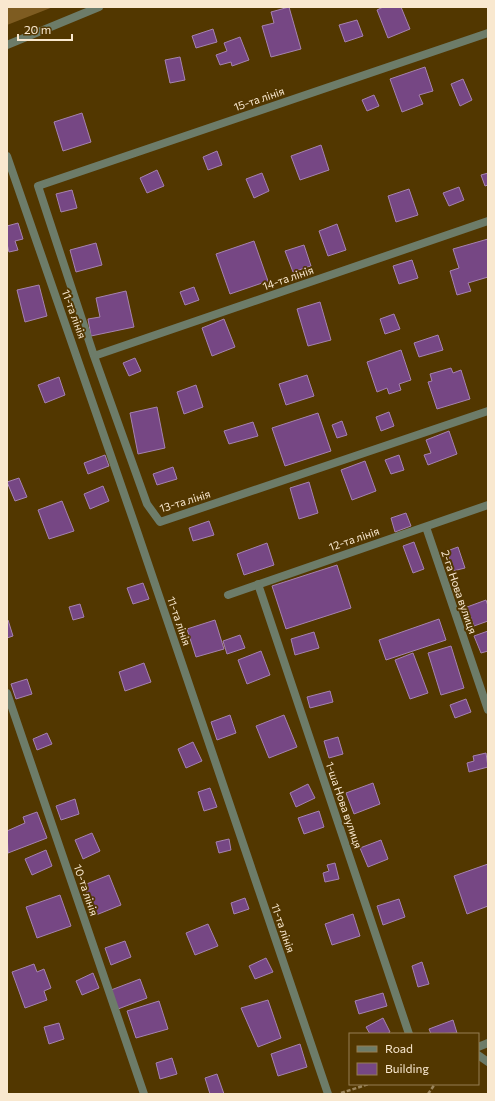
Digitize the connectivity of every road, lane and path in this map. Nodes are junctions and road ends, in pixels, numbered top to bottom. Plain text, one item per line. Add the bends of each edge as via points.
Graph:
1 (99, 7) edge
2 (488, 33) edge
3 (7, 45) edge
4 (7, 156) edge
5 (38, 186) joint
6 (488, 221) edge
7 (94, 356) junction
8 (488, 411) edge
9 (488, 505) edge
10 (426, 527) junction
11 (258, 584) junction
12 (228, 596) dead end
13 (7, 693) edge
14 (488, 710) edge
15 (409, 1033) edge
16 (479, 1056) edge
17 (488, 1062) edge
18 (366, 1085) edge
19 (435, 1085) edge
20 (144, 1094) edge
21 (328, 1094) edge
22 (338, 1094) edge
23 (428, 1094) edge

1 - 3 street
2 - 5 street, 15-та лінія
4 - 21 street, 11-та лінія
5 - 7 street, 13-та лінія
6 - 7 street, 14-та лінія
7 - 8 street, 13-та лінія via 147,504 160,522
9 - 10 street, 12-та лінія
10 - 11 street, 12-та лінія
10 - 14 street, 2-га Нова вулиця
11 - 12 street, 12-та лінія
11 - 15 street, 1-ша Нова вулиця
13 - 20 street, 10-та лінія
16 - 17 street
18 - 22 path
19 - 23 path

